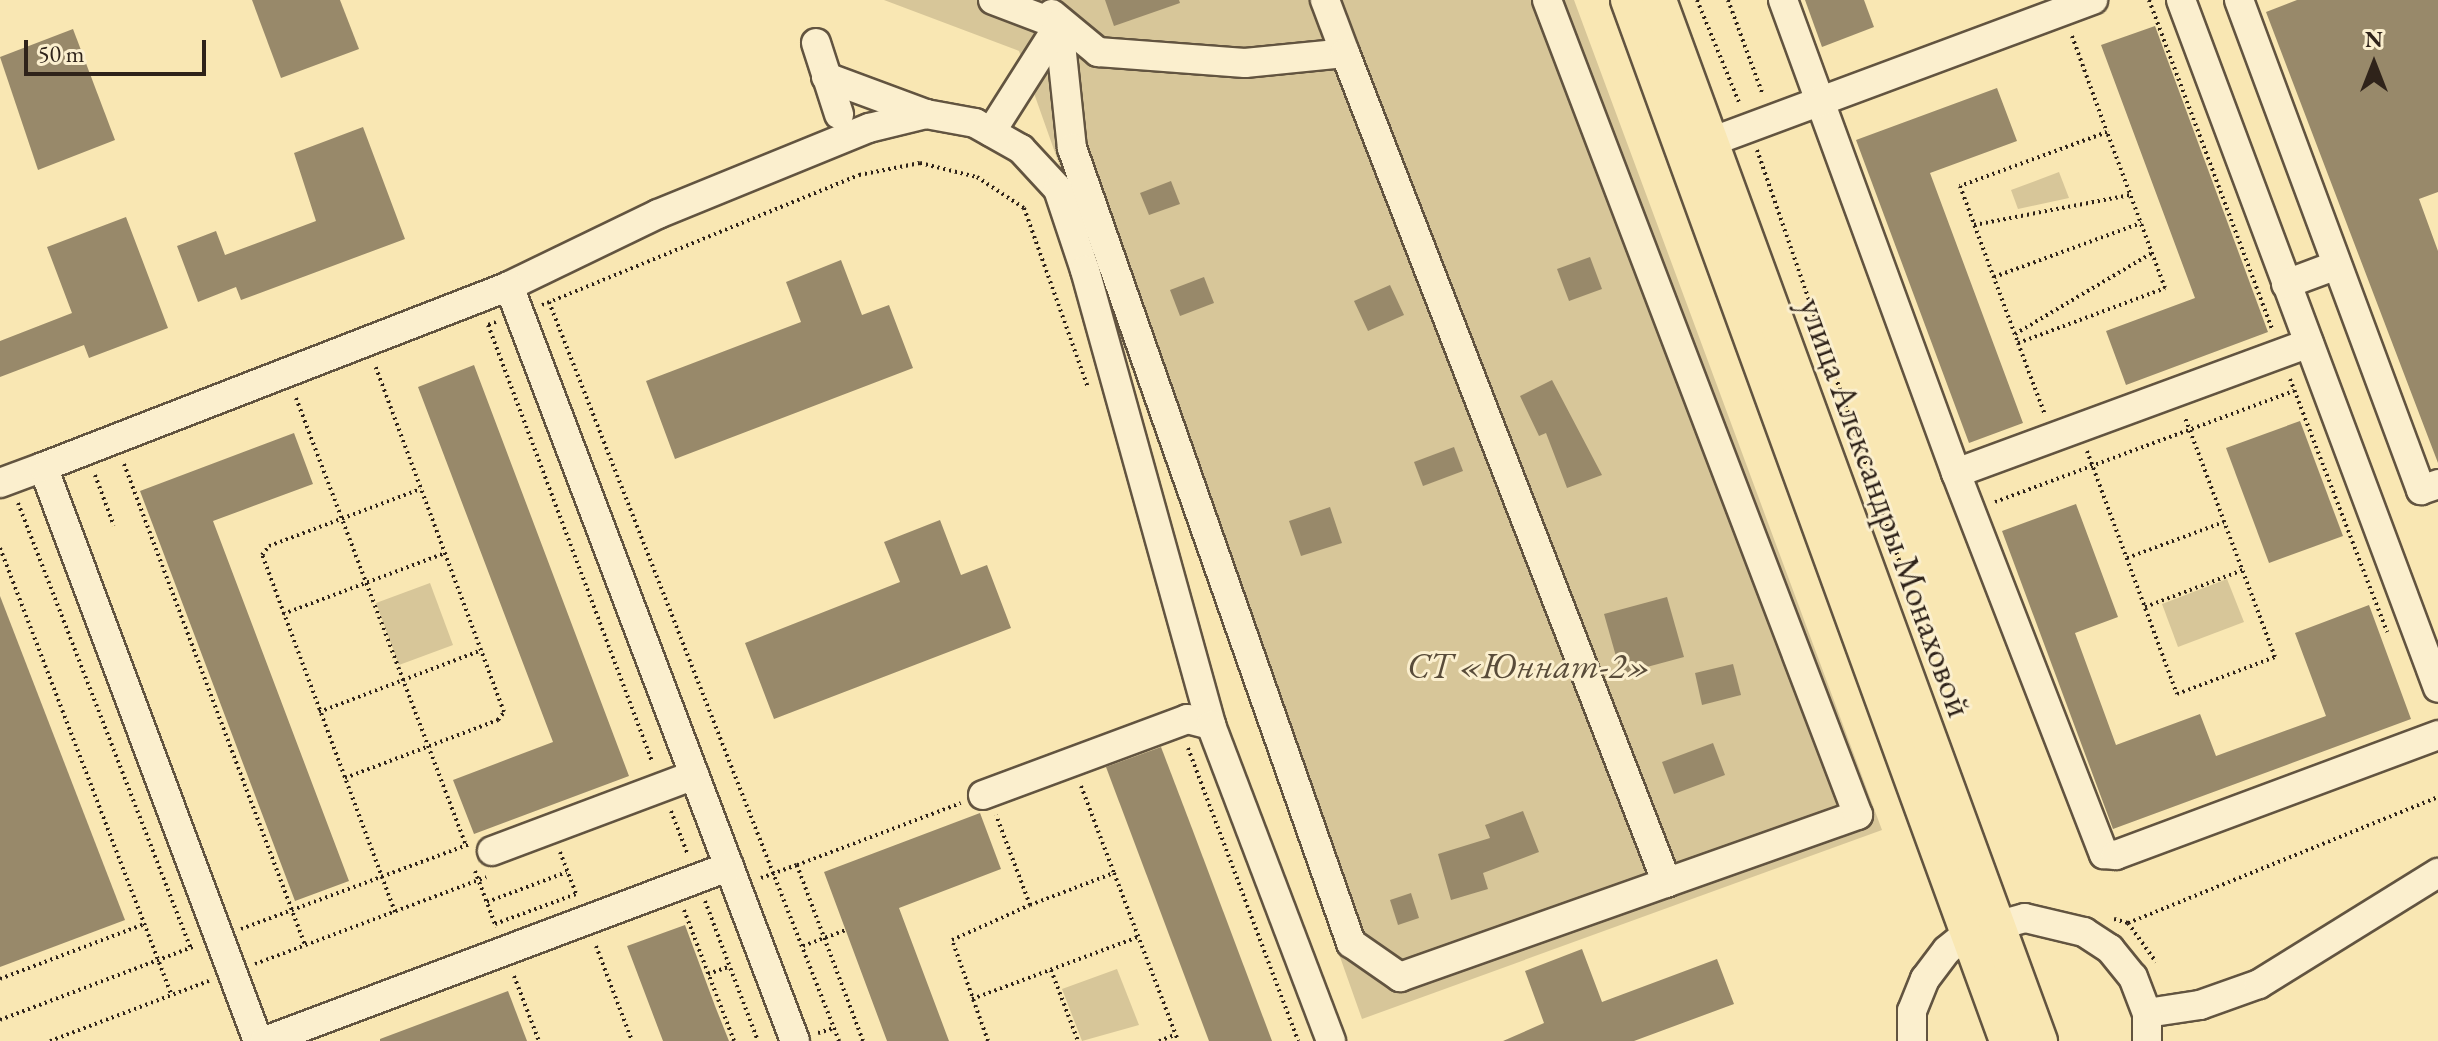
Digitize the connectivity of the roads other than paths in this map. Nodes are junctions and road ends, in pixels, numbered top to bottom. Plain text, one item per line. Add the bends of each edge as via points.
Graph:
1 (993, 0) edge
2 (1043, 0) edge
3 (1325, 0) edge
4 (1547, 0) edge
5 (1628, 0) edge
6 (1659, 0) edge
7 (1783, 0) edge
8 (2093, 0) edge
9 (2181, 0) edge
10 (2239, 0) edge
11 (1059, 25) junction
12 (816, 43) dead end
13 (1345, 53) junction
14 (826, 77) junction
15 (1819, 102) junction
16 (839, 114) dead end
17 (926, 114) junction
18 (991, 132) junction
19 (1708, 143) junction
20 (2337, 265) junction
21 (2286, 284) junction
22 (509, 286) junction
23 (2309, 343) junction
24 (43, 467) junction
25 (1956, 473) junction
26 (2438, 484) edge
27 (4, 494) edge
28 (2438, 688) edge
29 (1211, 725) junction
30 (2438, 735) edge
31 (698, 785) junction
32 (988, 802) road end
33 (482, 853) road end
34 (729, 867) junction
35 (2438, 873) edge
36 (1667, 883) junction
37 (1982, 929) junction
38 (2156, 1022) edge
39 (258, 1041) edge
40 (265, 1041) edge
41 (795, 1041) edge
42 (1331, 1041) edge
43 (1912, 1041) edge
44 (2007, 1041) edge
45 (2040, 1041) edge

1 - 11 street
2 - 11 street
3 - 13 street
4 - 36 street via 1858,815
5 - 37 main road, улица Александры Монаховой
6 - 19 main road, улица Александры Монаховой
7 - 15 street
8 - 15 street
9 - 21 street
10 - 20 street
11 - 13 street via 1098,52 1245,63
11 - 18 street
11 - 36 street via 1072,148 1351,943 1400,977
12 - 14 street
13 - 36 street
14 - 16 street
14 - 17 street
15 - 19 street
15 - 25 street
17 - 18 street
17 - 22 street via 869,128 658,214
18 - 29 street via 1021,149 1058,189
19 - 37 main road, улица Александры Монаховой
20 - 21 street
20 - 26 street via 2421,490
21 - 23 street
22 - 24 street
22 - 31 street
23 - 25 street
23 - 28 street
24 - 27 street
24 - 39 street
25 - 30 street via 2104,854 2116,855
29 - 32 street via 1187,719
29 - 42 street
31 - 33 street
31 - 34 street
34 - 40 street
34 - 41 street
35 - 38 street via 2259,984
37 - 38 street via 2054,921 2084,932 2110,949 2133,977
37 - 43 street via 1925,979 1912,1011
37 - 44 main road, улица Александры Монаховой
37 - 45 main road, улица Александры Монаховой

